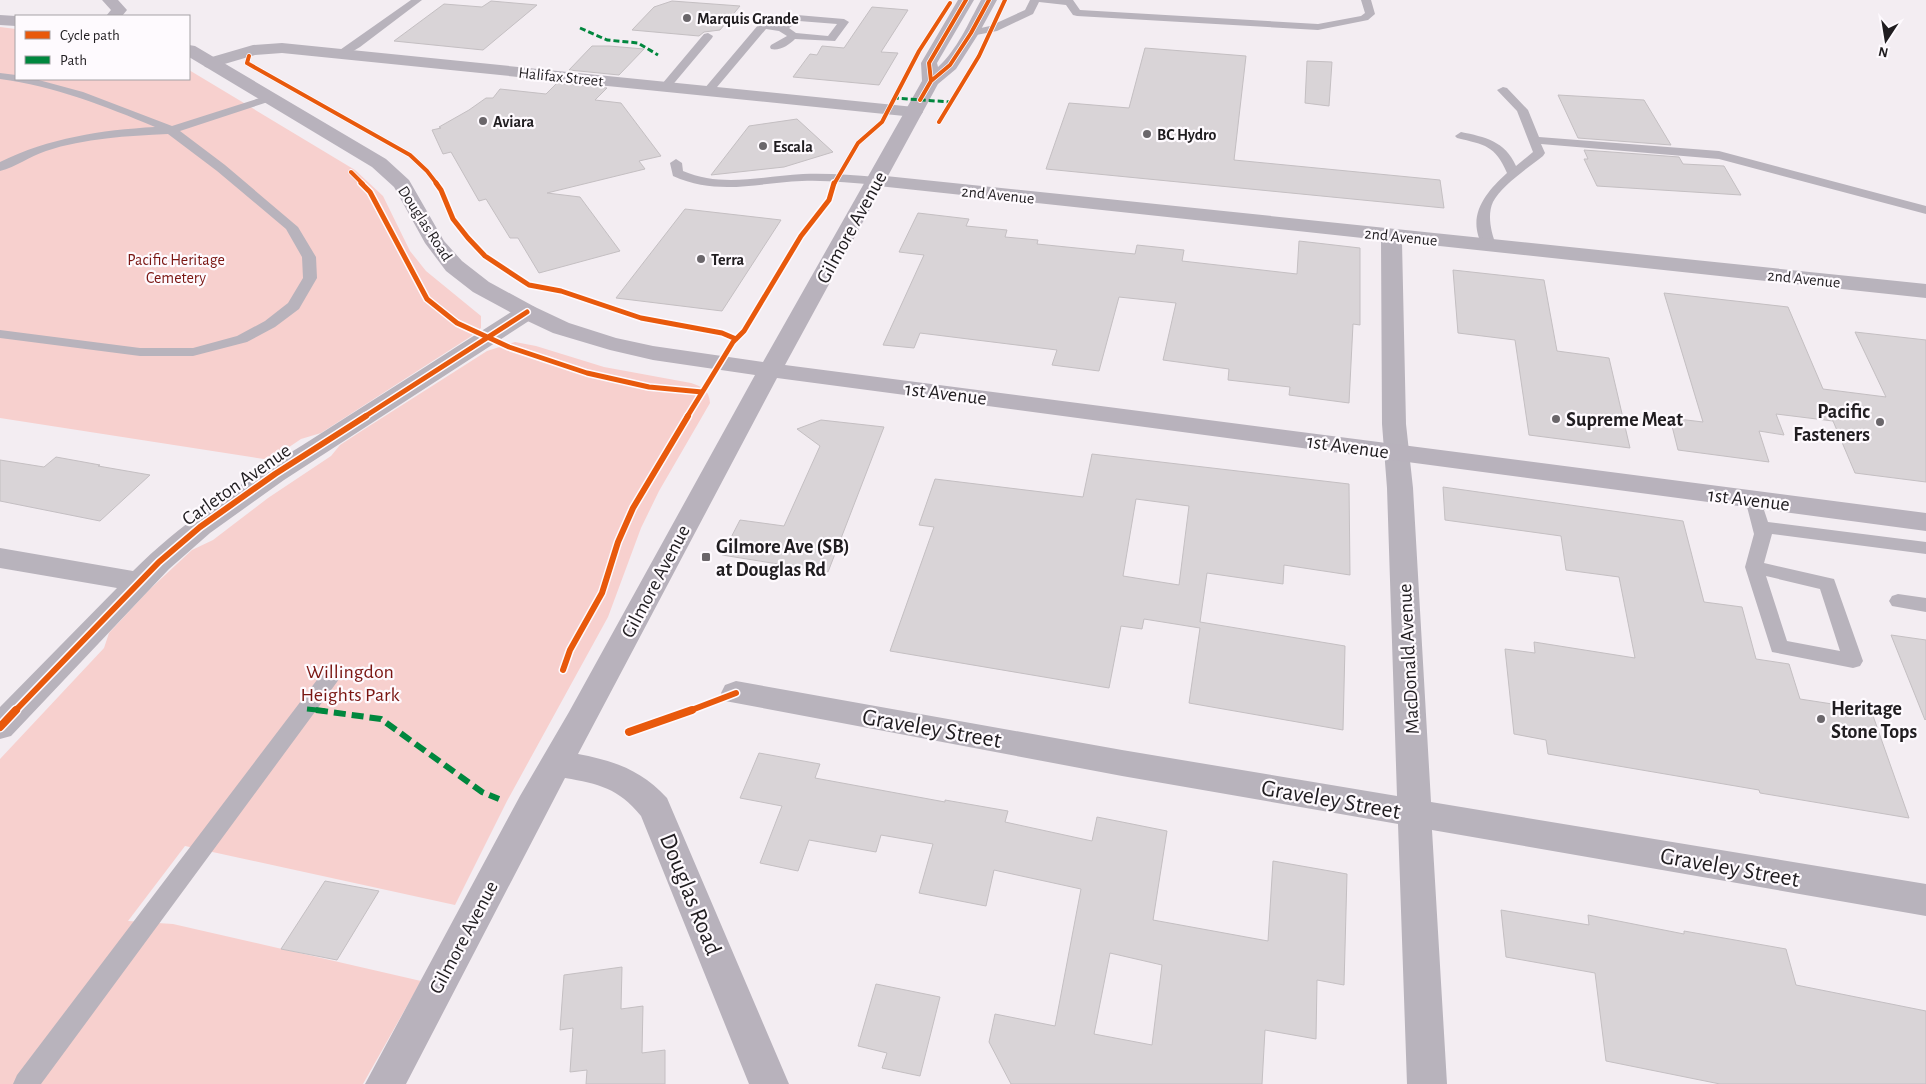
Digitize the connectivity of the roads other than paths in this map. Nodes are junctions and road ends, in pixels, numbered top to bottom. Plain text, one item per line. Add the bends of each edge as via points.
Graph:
1 (110, 0) edge
2 (417, 0) edge
3 (966, 0) edge
4 (989, 0) edge
5 (1035, 0) edge
6 (1042, 0) edge
7 (1366, 0) edge
8 (115, 15) edge
9 (0, 20) edge
10 (15, 21) edge
11 (782, 28) junction
12 (971, 33) junction
13 (708, 36) dead end
14 (792, 36) junction
15 (775, 47) dead end
16 (190, 51) edge
17 (341, 54) junction
18 (211, 63) junction
19 (0, 76) edge
20 (15, 78) edge
21 (28, 80) edge
22 (930, 81) junction
23 (666, 86) junction
24 (1503, 90) dead end
25 (708, 91) junction
26 (270, 98) junction
27 (1522, 110) junction
28 (1505, 111) dead end
29 (914, 112) junction
30 (171, 130) junction
31 (1461, 136) dead end
32 (1533, 140) junction
33 (676, 164) dead end
34 (0, 167) edge
35 (1513, 173) junction
36 (876, 181) junction
37 (1926, 210) edge
38 (1391, 234) junction
39 (1489, 245) junction
40 (1926, 291) edge
41 (527, 312) junction
42 (0, 334) edge
43 (769, 370) junction
44 (1395, 452) junction
45 (1753, 499) junction
46 (1926, 522) edge
47 (1762, 527) junction
48 (1926, 548) edge
49 (0, 558) edge
50 (1754, 567) junction
51 (139, 582) junction
52 (1898, 602) dead end
53 (1926, 606) edge
54 (330, 677) dead end
55 (736, 693) dead end
56 (0, 727) edge
57 (557, 763) junction
58 (1415, 813) junction
59 (1926, 900) edge
60 (26, 1084) edge
61 (385, 1084) edge
62 (769, 1084) edge
63 (1426, 1084) edge

1 - 8 street via 119,10
2 - 17 lane
3 - 22 street, Gilmore Avenue via 929,63
4 - 12 street, Gilmore Avenue
5 - 12 lane via 1029,12 993,29
6 - 7 lane via 1070,2 1077,12 1318,27 1364,18 1370,14
9 - 10 street
11 - 14 lane
11 - 14 lane via 797,18 844,22 831,40
11 - 25 lane via 763,26
12 - 22 street, Gilmore Avenue via 950,65
13 - 23 lane
14 - 15 lane
16 - 18 street, Douglas Road
17 - 18 street, Halifax Street via 270,48
17 - 23 street, Halifax Street
18 - 26 street, Douglas Road
19 - 20 lane
21 - 30 lane via 88,96
22 - 29 street, Gilmore Avenue
23 - 25 street, Halifax Street
24 - 27 lane
25 - 29 street, Halifax Street
26 - 30 lane
26 - 41 street, Douglas Road via 379,163 402,184 435,243 454,266 481,287
27 - 28 lane
27 - 32 lane
29 - 36 street, Gilmore Avenue
30 - 34 lane via 76,138 43,146
30 - 42 lane via 290,227 309,257 310,278 294,306 242,339 193,352 140,352
31 - 35 lane via 1489,142 1508,156
32 - 35 lane via 1538,153
32 - 37 lane via 1719,155
33 - 36 lane via 677,173 690,180 710,184 829,177
35 - 39 lane via 1487,202 1484,233
36 - 38 street, 2nd Avenue
36 - 43 street, Gilmore Avenue
38 - 39 street, 2nd Avenue
38 - 44 street, MacDonald Avenue
39 - 40 street, 2nd Avenue
41 - 43 street, Douglas Road via 561,328 610,343 653,353
41 - 51 street, Carleton Avenue via 233,503 172,550
43 - 44 street, 1st Avenue
43 - 57 street, Gilmore Avenue
44 - 45 street, 1st Avenue
44 - 58 street, MacDonald Avenue via 1400,488
45 - 46 street, 1st Avenue
45 - 47 lane
47 - 48 lane
47 - 50 lane
49 - 51 street
50 - 50 lane via 1778,648 1853,660 1828,584
51 - 56 street, Carleton Avenue
52 - 53 lane
54 - 60 lane
55 - 58 street, Graveley Street
57 - 61 street, Gilmore Avenue
57 - 62 street, Douglas Road via 616,775 638,789 655,808
58 - 59 street, Graveley Street
58 - 63 street, MacDonald Avenue

